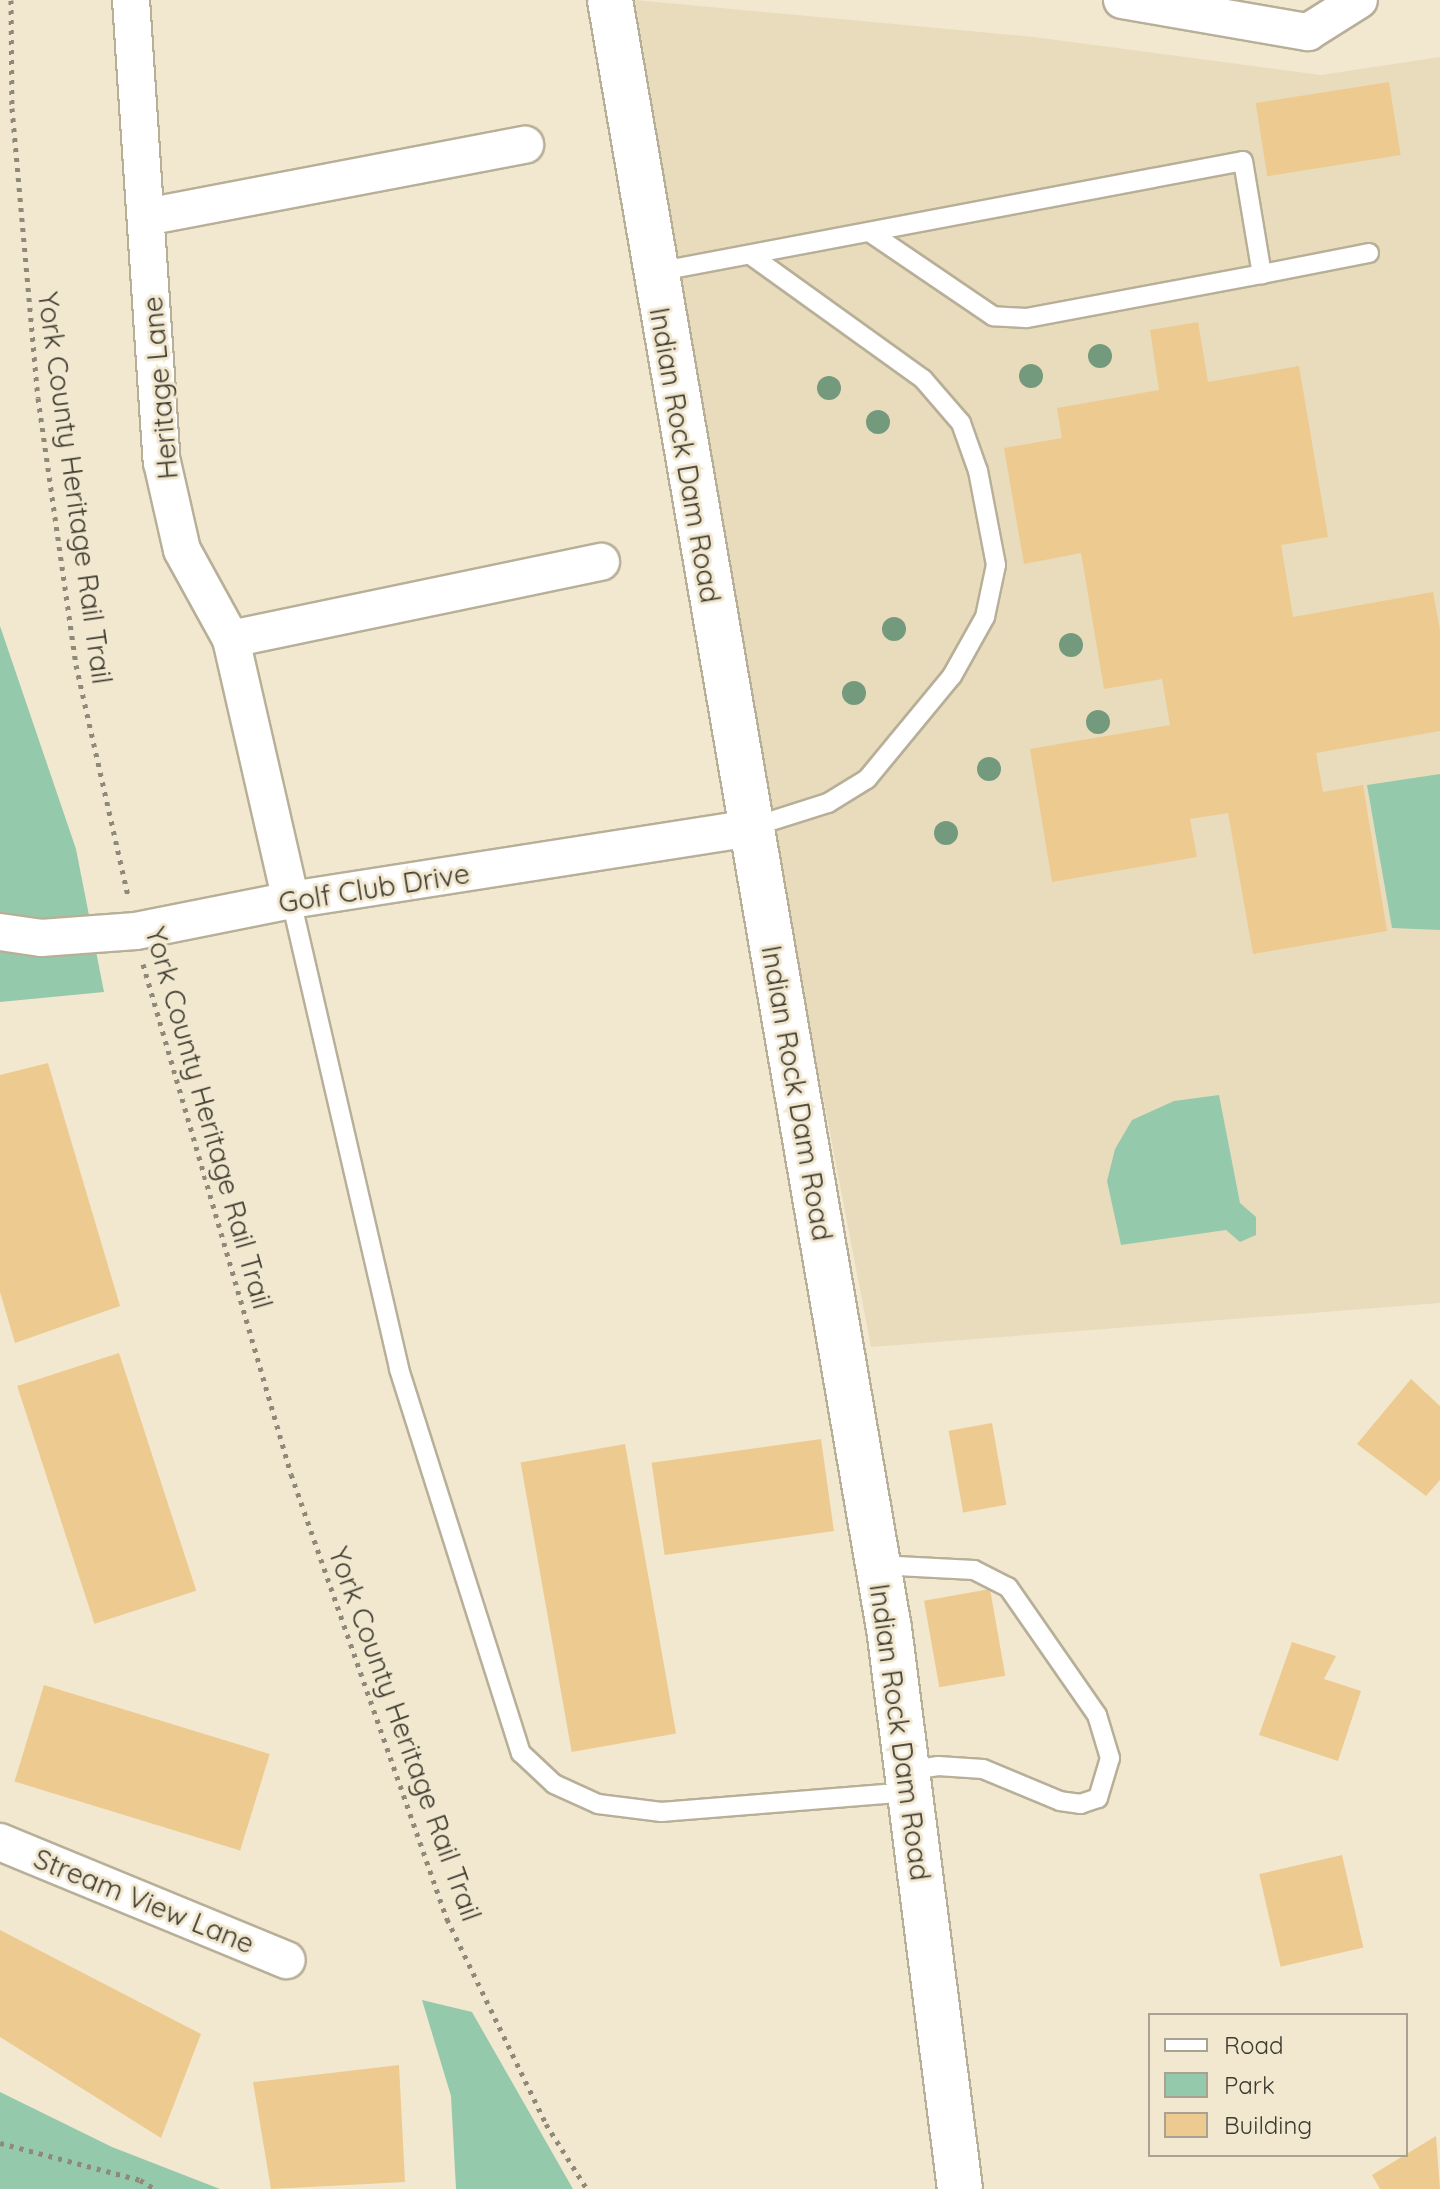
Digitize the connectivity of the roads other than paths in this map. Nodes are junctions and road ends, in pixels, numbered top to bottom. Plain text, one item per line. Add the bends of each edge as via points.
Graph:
1 (131, 0) edge
2 (610, 0) edge
3 (1122, 0) edge
4 (1359, 0) edge
5 (525, 145) dead end
6 (146, 217) junction
7 (871, 233) junction
8 (1369, 253) dead end
9 (753, 257) junction
10 (653, 273) junction
11 (1262, 274) junction
12 (601, 562) dead end
13 (231, 639) junction
14 (749, 828) junction
15 (291, 900) junction
16 (0, 932) edge
17 (878, 1565) junction
18 (908, 1782) junction
19 (0, 1842) edge
20 (287, 1960) dead end
21 (960, 2189) edge

1 - 6 street, Heritage Lane
2 - 10 street, Indian Rock Dam Road
3 - 4 street via 1308,32
5 - 6 street
6 - 13 street, Heritage Lane via 162,462 182,550
7 - 9 lane
7 - 11 lane via 993,316 1026,318
7 - 11 lane via 1243,161
8 - 11 lane
9 - 10 lane
9 - 14 lane via 923,379 961,423 978,471 996,565 985,617 952,676 867,779 828,803
10 - 14 street, Indian Rock Dam Road
12 - 13 street
13 - 15 street, Heritage Lane
14 - 15 street, Golf Club Drive
14 - 17 street, Indian Rock Dam Road
15 - 16 street, Golf Club Drive via 136,931 41,938
15 - 18 lane via 399,1369 521,1753 554,1784 598,1804 661,1812
17 - 18 street, Indian Rock Dam Road
17 - 18 lane via 974,1570 1008,1587 1097,1715 1110,1758 1098,1798 1081,1804 1060,1801 983,1769 938,1766
18 - 21 street, Indian Rock Dam Road
19 - 20 street, Stream View Lane

